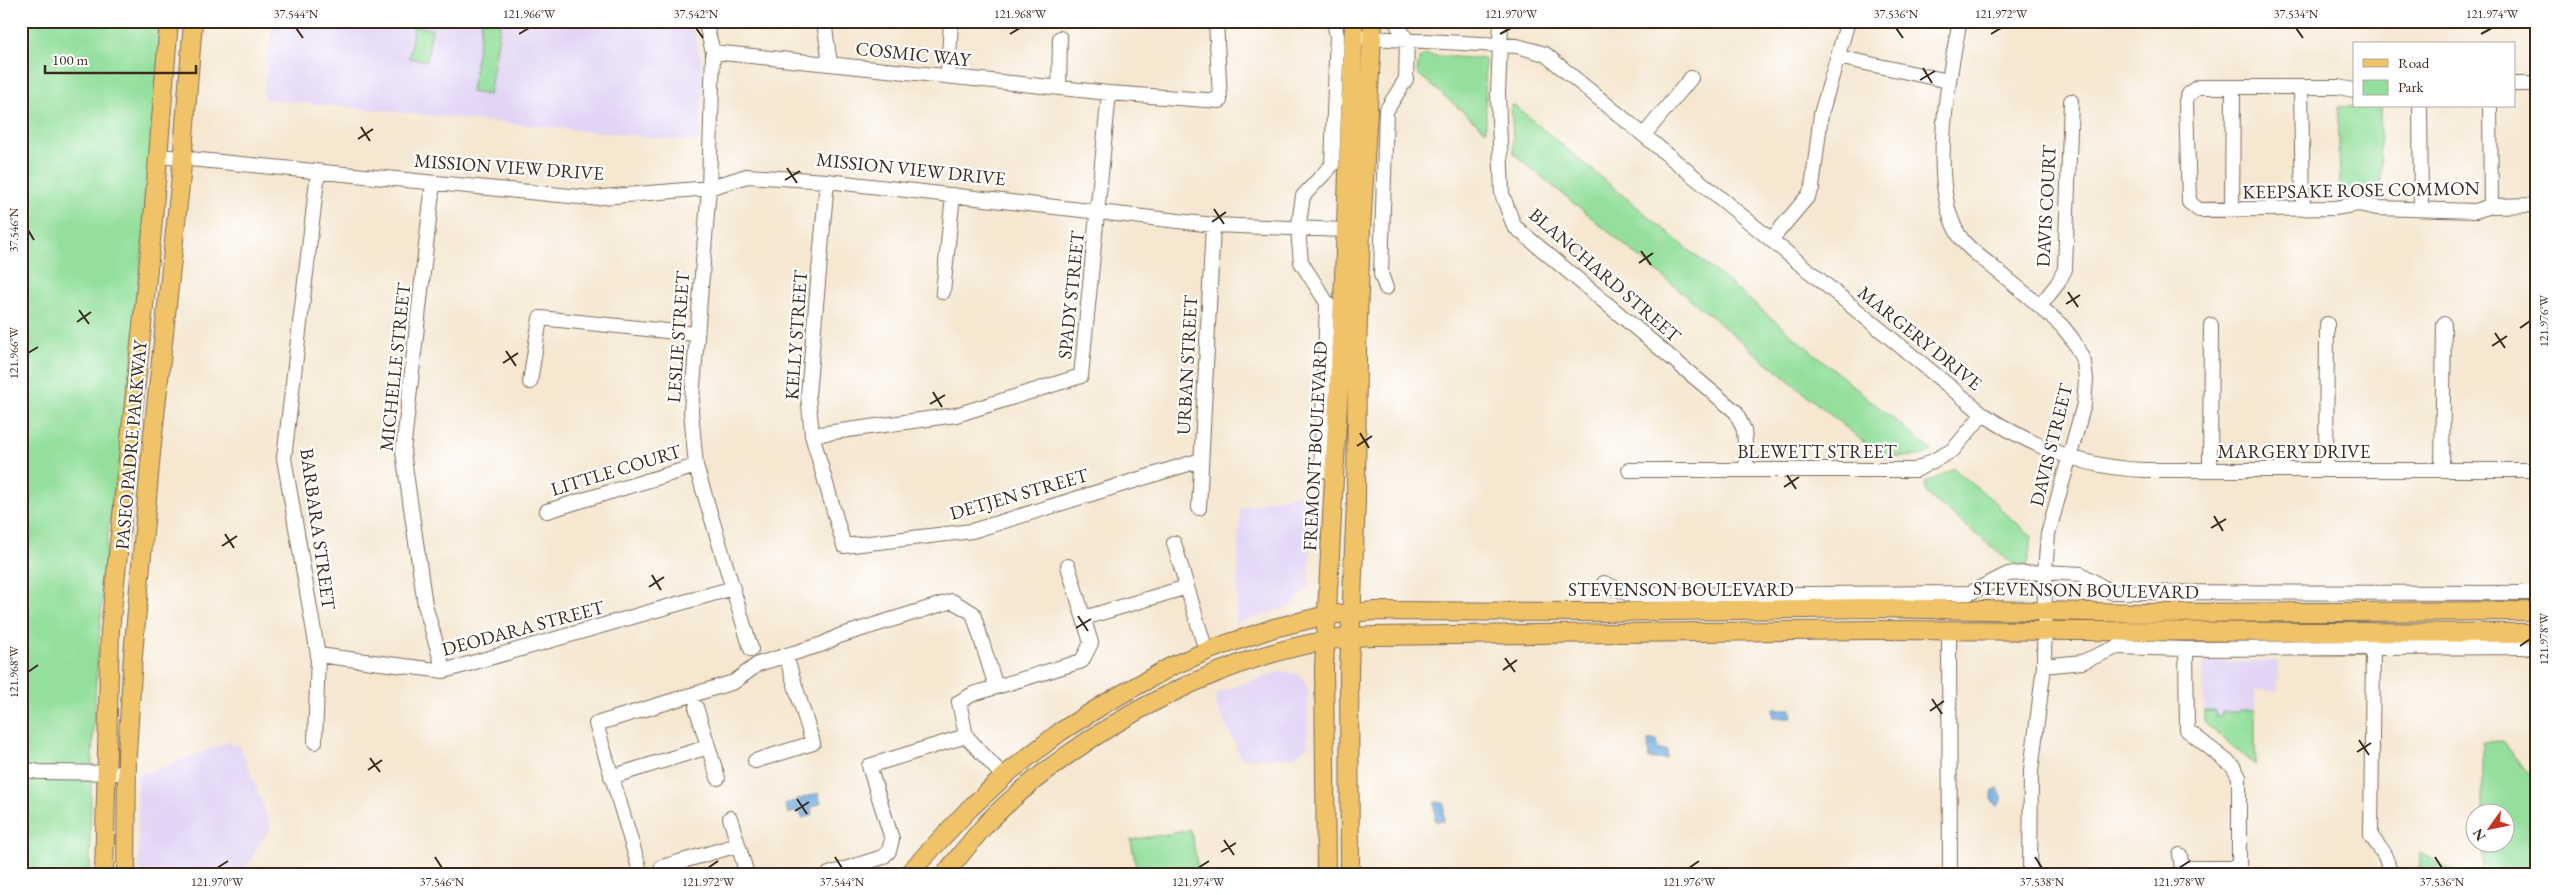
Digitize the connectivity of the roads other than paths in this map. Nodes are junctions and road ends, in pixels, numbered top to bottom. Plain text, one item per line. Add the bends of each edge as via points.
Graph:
1 (169, 21) edge
2 (193, 21) edge
3 (705, 21) edge
4 (824, 21) edge
5 (950, 21) edge
6 (1216, 21) edge
7 (1334, 21) edge
8 (1395, 21) edge
9 (1501, 21) edge
10 (1848, 21) edge
11 (1960, 21) edge
12 (1353, 29) edge
13 (1373, 30) edge
14 (1060, 38) dead end
15 (1407, 40) junction
16 (1500, 45) junction
17 (713, 52) junction
18 (1838, 57) junction
19 (830, 64) junction
20 (948, 76) junction
21 (1691, 78) dead end
22 (1948, 81) junction
23 (2516, 84) edge
24 (2537, 84) edge
25 (2233, 87) junction
26 (1059, 88) junction
27 (2301, 88) junction
28 (2353, 90) edge
29 (1109, 93) junction
30 (2071, 101) dead end
31 (2420, 108) edge
32 (2490, 108) edge
33 (1644, 135) junction
34 (159, 156) junction
35 (182, 158) junction
36 (318, 172) junction
37 (827, 181) junction
38 (433, 183) junction
39 (709, 188) junction
40 (953, 195) junction
41 (2537, 205) edge
42 (2491, 206) junction
43 (2302, 209) junction
44 (2421, 209) junction
45 (1099, 210) junction
46 (2232, 210) junction
47 (1213, 225) junction
48 (1298, 230) junction
49 (1353, 230) junction
50 (1770, 240) junction
51 (1386, 288) dead end
52 (943, 292) dead end
53 (2040, 306) junction
54 (2327, 324) dead end
55 (2444, 324) dead end
56 (2212, 325) dead end
57 (696, 334) junction
58 (530, 382) dead end
59 (1983, 414) junction
60 (812, 436) junction
61 (2071, 458) junction
62 (1201, 460) junction
63 (696, 466) junction
64 (1747, 468) junction
65 (2210, 469) junction
66 (2326, 469) junction
67 (1629, 470) dead end
68 (2442, 470) junction
69 (2537, 470) edge
70 (1321, 471) dead end
71 (1199, 508) dead end
72 (547, 511) dead end
73 (1174, 543) dead end
74 (844, 546) joint
75 (1068, 566) dead end
76 (2045, 572) junction
77 (1604, 583) dead end
78 (1187, 587) junction
79 (733, 588) junction
80 (2537, 592) edge
81 (2537, 611) edge
82 (1351, 612) junction
83 (2045, 612) junction
84 (1327, 615) junction
85 (1084, 618) junction
86 (1949, 630) junction
87 (2044, 630) junction
88 (2537, 633) edge
89 (1350, 638) junction
90 (1325, 641) junction
91 (2373, 647) junction
92 (2537, 647) edge
93 (751, 649) dead end
94 (2186, 649) junction
95 (1206, 651) junction
96 (318, 655) junction
97 (786, 656) junction
98 (2044, 666) junction
99 (444, 671) junction
100 (996, 687) junction
101 (696, 707) dead end
102 (966, 736) junction
103 (315, 742) dead end
104 (708, 747) junction
105 (755, 761) dead end
106 (21, 769) edge
107 (105, 773) junction
108 (127, 773) junction
109 (1004, 776) junction
110 (612, 777) junction
111 (718, 778) dead end
112 (730, 818) dead end
113 (738, 845) junction
114 (2180, 855) dead end
115 (662, 867) dead end
116 (847, 871) edge
117 (2239, 871) edge
118 (104, 874) edge
119 (126, 874) edge
120 (641, 874) edge
121 (747, 874) edge
122 (829, 874) edge
123 (908, 874) edge
124 (945, 874) edge
125 (1326, 874) edge
126 (1350, 874) edge
127 (1950, 874) edge
128 (2030, 874) edge
129 (2388, 874) edge

1 - 34 main road, PASEO PADRE PARKWAY
2 - 35 main road, PASEO PADRE PARKWAY
3 - 17 street, LESLIE STREET
4 - 19 street
5 - 20 street
6 - 29 street, COSMIC WAY via 1220,101
7 - 48 street, FREMONT BOULEVARD via 1337,36 1332,165 1303,196
8 - 15 street
9 - 16 street, BLANCHARD STREET
10 - 18 street
11 - 22 street, DAVIS STREET
12 - 13 street, MARGERY DRIVE
12 - 49 main road, FREMONT BOULEVARD
13 - 15 street, MARGERY DRIVE
13 - 49 main road, FREMONT BOULEVARD
14 - 26 street
15 - 16 street, MARGERY DRIVE
15 - 51 street via 1406,79 1386,111 1381,274
16 - 33 street, MARGERY DRIVE via 1533,49 1545,54
16 - 64 street, BLANCHARD STREET via 1498,94 1502,194 1514,226 1736,412 1744,430
17 - 19 street, COSMIC WAY
17 - 39 street, LESLIE STREET
18 - 22 street
18 - 50 street via 1821,114 1812,188
19 - 20 street, COSMIC WAY
20 - 26 street, COSMIC WAY
21 - 33 street
22 - 53 street, DAVIS STREET via 1944,113 1944,190 1951,223 1964,243
23 - 24 street
25 - 27 street
25 - 46 street
25 - 46 street, KEEPSAKE ROSE COMMON via 2199,86 2186,101 2189,202 2198,210
26 - 29 street, COSMIC WAY
27 - 28 street
27 - 43 street
29 - 45 street, SPADY STREET
30 - 53 street, DAVIS COURT via 2065,269
31 - 44 street
32 - 42 street
33 - 50 street, MARGERY DRIVE
34 - 35 street, MISSION VIEW DRIVE
34 - 107 main road, PASEO PADRE PARKWAY via 110,630
35 - 36 street, MISSION VIEW DRIVE
35 - 108 main road, PASEO PADRE PARKWAY via 149,465
36 - 38 street, MISSION VIEW DRIVE
36 - 96 street, BARBARA STREET via 284,458
37 - 39 street, MISSION VIEW DRIVE via 747,176
37 - 40 street, MISSION VIEW DRIVE
37 - 60 street, KELLY STREET via 808,396
38 - 39 street, MISSION VIEW DRIVE via 591,198
38 - 99 street, MICHELLE STREET via 403,452 425,605
39 - 57 street, LESLIE STREET
40 - 45 street, MISSION VIEW DRIVE
40 - 52 street
41 - 42 street, KEEPSAKE ROSE COMMON
42 - 44 street, KEEPSAKE ROSE COMMON via 2475,211
43 - 44 street, KEEPSAKE ROSE COMMON via 2358,204
43 - 46 street, KEEPSAKE ROSE COMMON
45 - 47 street, MISSION VIEW DRIVE
45 - 60 street, SPADY STREET via 1080,376 956,415
47 - 48 street, MISSION VIEW DRIVE
47 - 62 street, URBAN STREET
48 - 49 street, MISSION VIEW DRIVE
48 - 70 street, FREMONT BOULEVARD via 1301,262 1327,303
49 - 82 main road, FREMONT BOULEVARD via 1356,501
49 - 84 main road, FREMONT BOULEVARD via 1342,327
50 - 59 street, MARGERY DRIVE
53 - 61 street, DAVIS STREET via 2074,340 2084,362 2084,404
54 - 66 street
55 - 68 street
56 - 65 street
57 - 58 street via 540,318
57 - 63 street, LESLIE STREET via 691,412
59 - 61 street, MARGERY DRIVE via 2030,443
59 - 64 street, BLEWETT STREET via 1953,450 1916,470
60 - 74 street, KELLY STREET
61 - 65 street, MARGERY DRIVE via 2126,469
61 - 76 street, DAVIS STREET via 2048,534
62 - 71 street, URBAN STREET
62 - 74 street, DETJEN STREET via 972,531
63 - 72 street, LITTLE COURT
63 - 79 street, LESLIE STREET
64 - 67 street, BLEWETT STREET
65 - 66 street, MARGERY DRIVE
66 - 68 street, MARGERY DRIVE
68 - 69 street, MARGERY DRIVE
73 - 78 street
75 - 85 street
76 - 77 street, STEVENSON BOULEVARD via 2008,574 1970,593 1632,596
76 - 80 street, STEVENSON BOULEVARD via 2081,574 2111,592
76 - 83 street, DAVIS STREET
78 - 85 street
78 - 95 street
79 - 93 street, LESLIE STREET
79 - 99 street, DEODARA STREET
81 - 83 main road, STEVENSON BOULEVARD
82 - 83 main road, STEVENSON BOULEVARD via 1871,608
82 - 84 main road, STEVENSON BOULEVARD
82 - 89 main road, FREMONT BOULEVARD
83 - 87 street, DAVIS STREET
84 - 90 main road, FREMONT BOULEVARD
84 - 95 main road, STEVENSON BOULEVARD via 1274,628
85 - 100 street via 1091,643 1082,661
86 - 87 main road, STEVENSON BOULEVARD
86 - 89 main road, STEVENSON BOULEVARD
86 - 127 street
87 - 88 main road, STEVENSON BOULEVARD
87 - 98 street, DAVIS STREET
89 - 90 main road, STEVENSON BOULEVARD
89 - 126 main road, FREMONT BOULEVARD
90 - 124 main road, STEVENSON BOULEVARD via 1231,668 1161,699 1114,725 1009,803
90 - 125 main road, FREMONT BOULEVARD
91 - 92 street
91 - 94 street
91 - 129 street via 2371,836 2386,858
94 - 98 street via 2117,647 2082,662
94 - 117 street via 2187,730 2233,766 2239,777
95 - 109 main road, STEVENSON BOULEVARD via 1106,703 1060,732
96 - 99 street, DEODARA STREET
96 - 103 street, BARBARA STREET
97 - 100 street via 839,636 952,602 974,613
97 - 105 street via 814,743
97 - 110 street via 758,664 734,682 596,724
98 - 128 street, DAVIS STREET via 2031,771
100 - 102 street via 959,702
101 - 104 street
102 - 109 street
102 - 116 street via 869,766 892,839 890,851
104 - 110 street
104 - 111 street
106 - 107 street
107 - 108 street
107 - 118 main road, PASEO PADRE PARKWAY
108 - 119 main road, PASEO PADRE PARKWAY
109 - 123 main road, STEVENSON BOULEVARD
110 - 120 street
112 - 113 street
113 - 115 street
113 - 121 street
114 - 117 street via 2182,868
116 - 122 street

